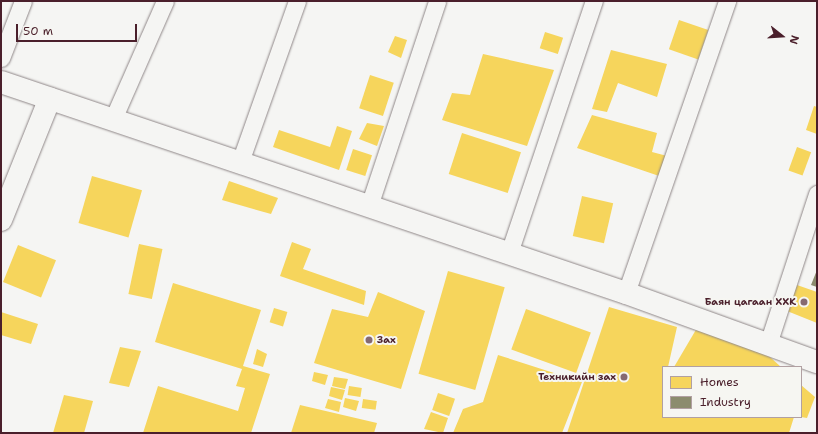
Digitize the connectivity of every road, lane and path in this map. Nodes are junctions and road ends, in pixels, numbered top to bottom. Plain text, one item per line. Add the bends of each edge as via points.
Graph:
1 (23, 1) edge
2 (165, 1) edge
3 (297, 1) edge
4 (437, 1) edge
5 (594, 1) edge
6 (727, 1) edge
7 (1, 58) edge
8 (1, 82) edge
9 (50, 98) junction
10 (113, 119) junction
11 (240, 162) junction
12 (817, 194) edge
13 (369, 206) junction
14 (1, 220) edge
15 (509, 253) junction
16 (626, 293) junction
17 (768, 344) junction
18 (817, 362) edge

1 - 7 street
2 - 10 street
3 - 11 street
4 - 13 street
5 - 15 street
6 - 16 street
8 - 9 main road
9 - 10 main road
9 - 14 main road
10 - 11 main road
11 - 13 main road
12 - 17 street
13 - 15 main road
15 - 16 main road
16 - 17 main road
17 - 18 main road

